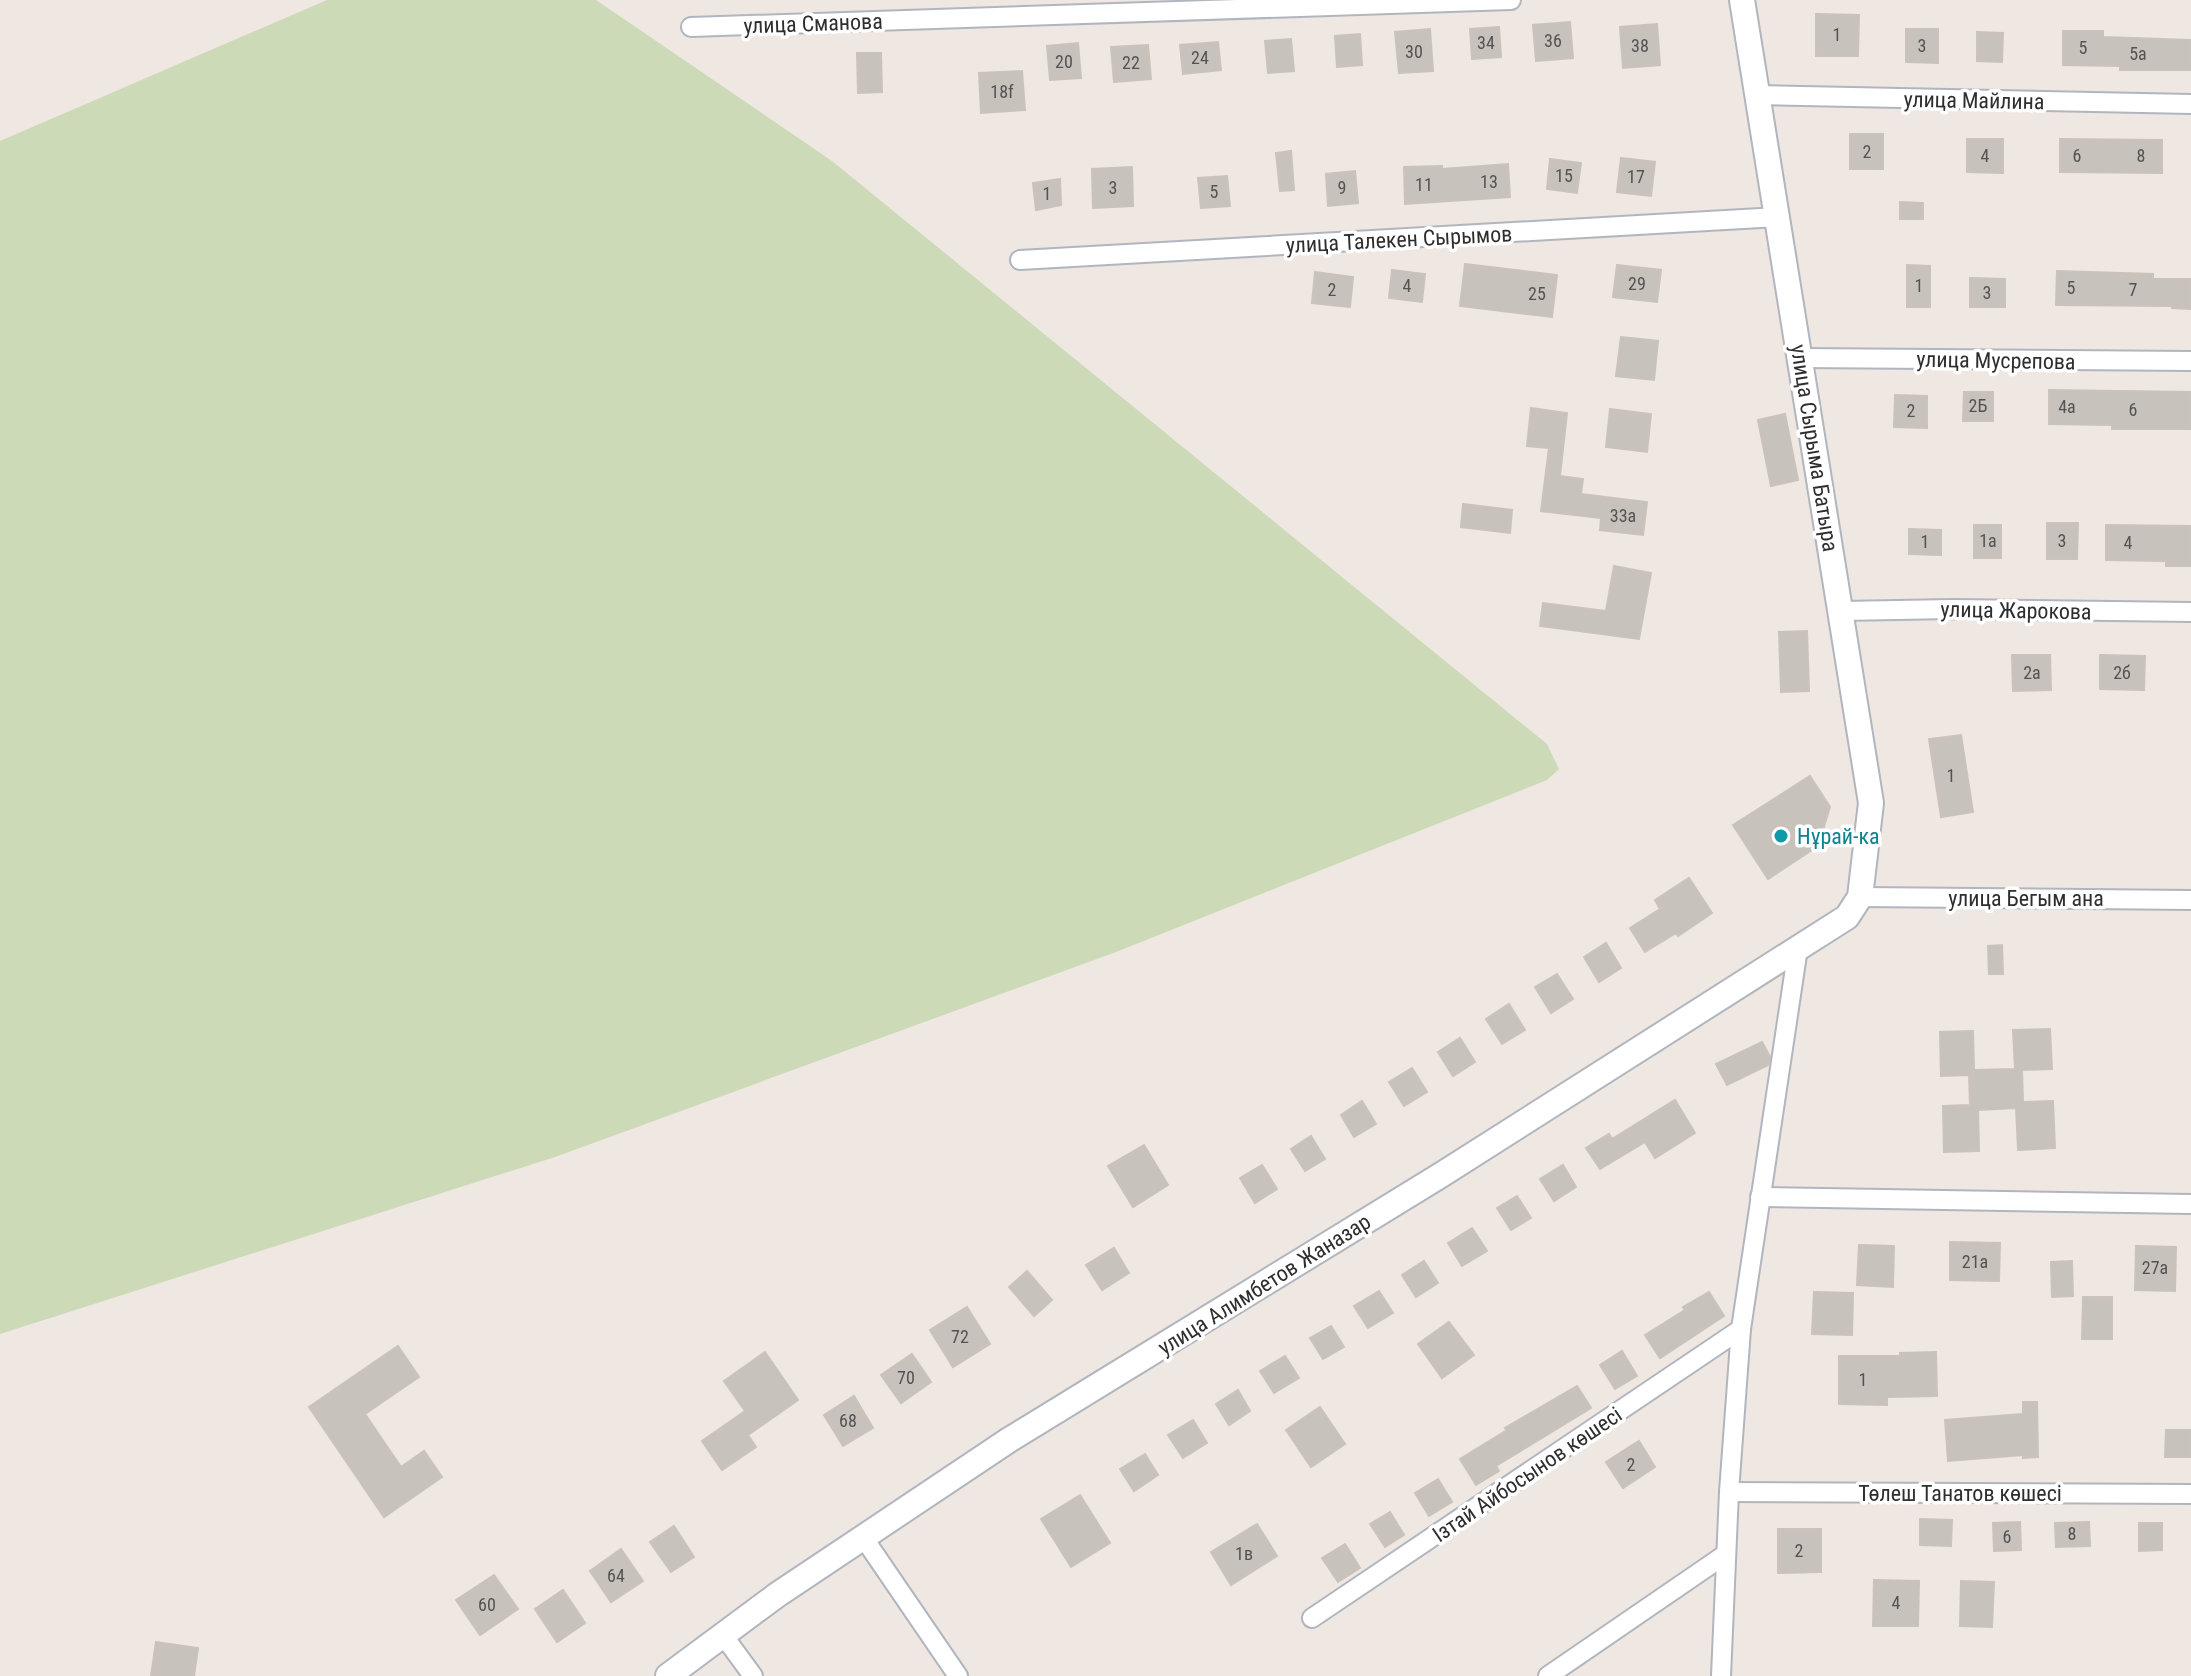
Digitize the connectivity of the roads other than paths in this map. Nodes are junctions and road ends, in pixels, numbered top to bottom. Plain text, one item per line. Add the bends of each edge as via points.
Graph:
1 (1511, 0) edge
2 (1742, 0) edge
3 (691, 27) dead end
4 (1758, 95) junction
5 (2191, 104) edge
6 (1778, 217) junction
7 (1020, 260) dead end
8 (1800, 358) junction
9 (2191, 361) edge
10 (1842, 611) junction
11 (2191, 612) edge
12 (1860, 897) junction
13 (2188, 898) edge
14 (1798, 948) junction
15 (1760, 1197) junction
16 (2191, 1204) edge
17 (1741, 1329) junction
18 (1729, 1492) junction
19 (2191, 1494) edge
20 (863, 1537) junction
21 (1726, 1554) junction
22 (1312, 1618) dead end
23 (723, 1635) junction
24 (668, 1676) edge
25 (753, 1676) edge
26 (958, 1676) edge
27 (1548, 1676) edge
28 (1721, 1676) edge

1 - 3 street, улица Сманова
2 - 4 street, улица Сырыма Батыра
4 - 5 street, улица Майлина
4 - 6 street, улица Сырыма Батыра
6 - 7 street, улица Талекен Сырымов
6 - 8 street, улица Сырыма Батыра
8 - 9 street, улица Мусрепова
8 - 10 street, улица Сырыма Батыра
10 - 11 street, улица Жарокова
10 - 12 street, улица Сырыма Батыра via 1871,803
12 - 13 street, улица Бегым ана
12 - 14 street, улица Алимбетов Жаназар via 1847,917
14 - 15 street
14 - 20 street, улица Алимбетов Жаназар via 1009,1440
15 - 16 street
15 - 17 street
17 - 18 street
17 - 22 street, Ізтай Айбосынов көшесі
18 - 19 street, Төлеш Танатов көшесі
18 - 21 street
20 - 23 street, улица Алимбетов Жаназар
20 - 26 street
21 - 27 street
21 - 28 street
23 - 24 street, улица Алимбетов Жаназар
23 - 25 street

